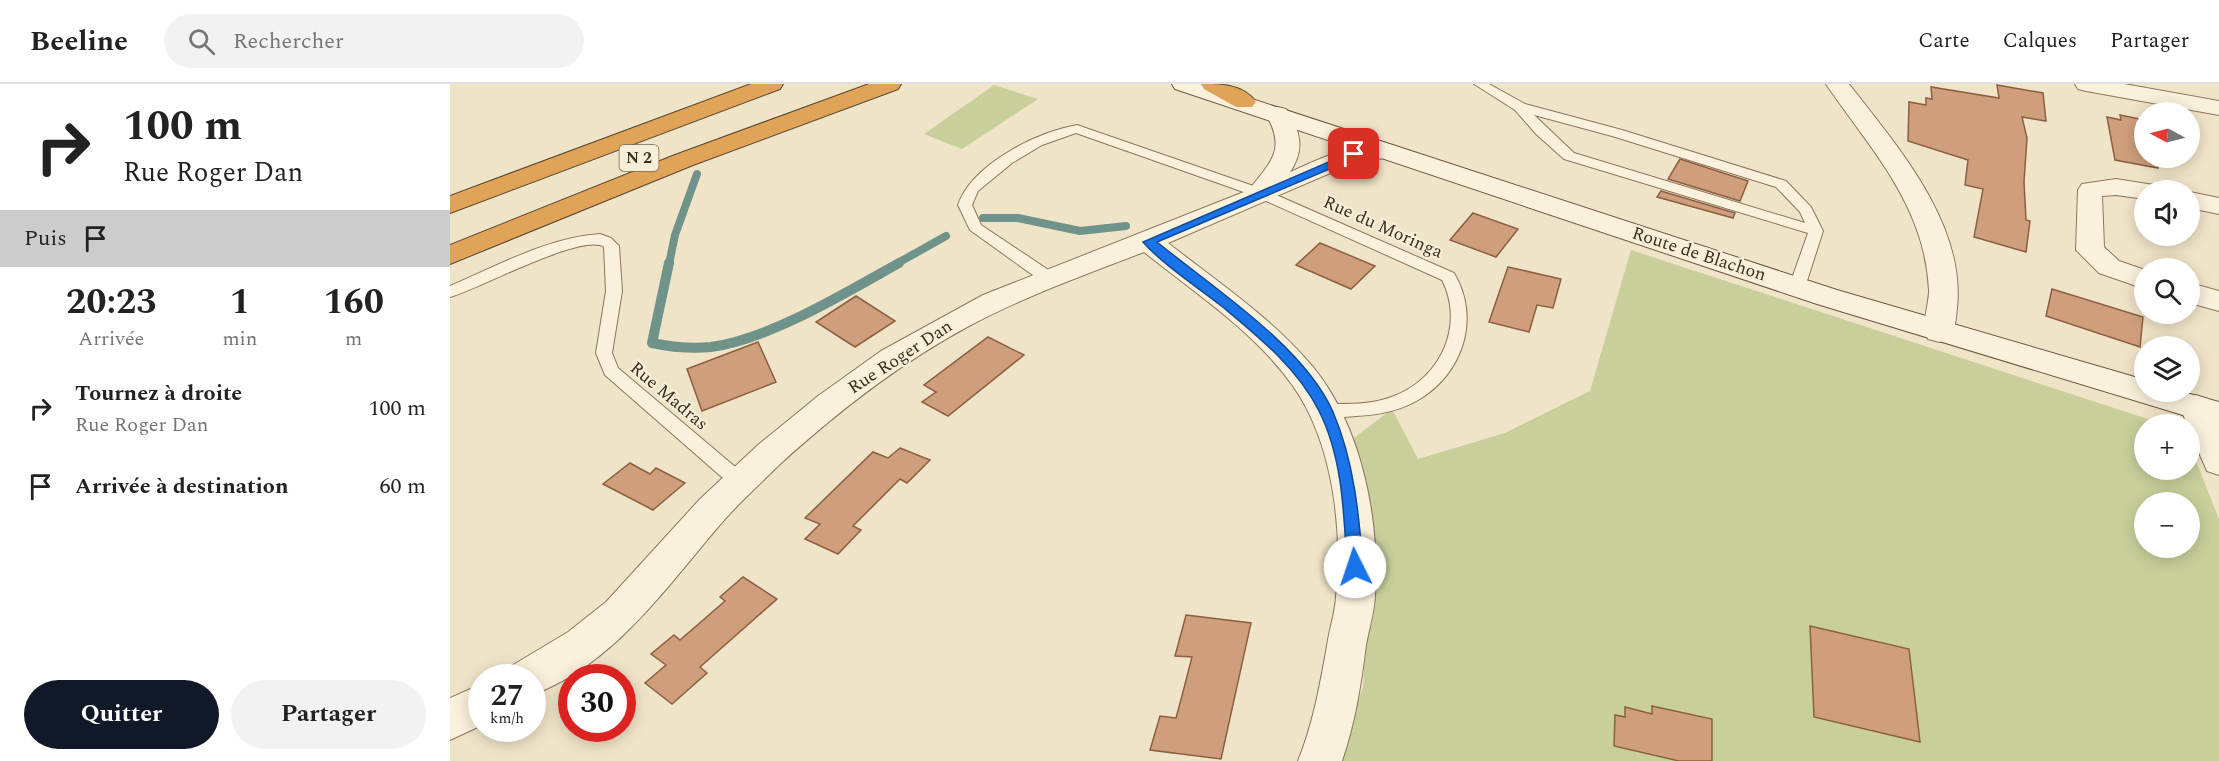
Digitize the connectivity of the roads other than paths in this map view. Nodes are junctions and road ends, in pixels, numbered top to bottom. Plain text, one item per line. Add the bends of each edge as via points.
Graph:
1 (709, 84) edge
2 (772, 84) edge
3 (828, 84) edge
4 (890, 84) edge
5 (1184, 84) edge
6 (1212, 84) edge
7 (1480, 84) edge
8 (1837, 84) edge
9 (2086, 84) edge
10 (1244, 102) junction
11 (1520, 108) junction
12 (2219, 108) edge
13 (1278, 114) junction
14 (1387, 151) junction
15 (450, 184) edge
16 (2134, 190) edge
17 (1260, 193) junction
18 (2200, 202) edge
19 (450, 205) edge
20 (2219, 206) edge
21 (1815, 231) junction
22 (450, 233) edge
23 (1149, 242) junction
24 (450, 255) edge
25 (2134, 276) edge
26 (1050, 279) junction
27 (1797, 287) junction
28 (450, 292) edge
29 (2200, 296) edge
30 (2219, 302) edge
31 (1939, 332) junction
32 (2208, 410) edge
33 (1326, 411) junction
34 (2219, 462) edge
35 (740, 481) junction
36 (546, 667) edge
37 (468, 710) edge
38 (450, 720) edge
39 (1320, 761) edge

1 - 15 highway
2 - 19 highway, N 2
3 - 22 highway, N 2
4 - 24 highway via 684,160
5 - 10 street, Route de Blachon
6 - 10 highway
7 - 11 lane
8 - 31 street via 1899,167 1927,222 1941,271
9 - 12 street
10 - 13 street, Route de Blachon
11 - 21 lane via 1569,156
11 - 21 lane via 1617,133 1780,184 1806,210
13 - 14 street, Route de Blachon
13 - 17 street via 1288,131 1289,149 1280,170
14 - 17 street, Rue Roger Dan via 1343,157
14 - 27 street, Route de Blachon
16 - 25 street via 2105,187 2091,190 2089,195 2090,250 2109,267
17 - 23 street, Rue Roger Dan
17 - 26 lane, Rue du Moringa via 1077,129 1050,135 980,182 965,204 975,227
17 - 33 lane, Rue du Moringa via 1448,277 1458,297 1460,324 1452,352 1435,376 1412,396 1371,410
18 - 20 street
21 - 27 lane
23 - 26 street, Rue Roger Dan
23 - 33 street via 1269,339 1304,377
26 - 35 street, Rue Roger Dan via 955,321 894,357
27 - 31 street, Route de Blachon
28 - 35 lane, Rue Madras via 573,243 600,239 608,242 614,291 604,353 610,371
29 - 30 street
31 - 32 street, Route de Blachon
32 - 34 street
33 - 39 street via 1340,452 1350,503 1356,589 1333,728
35 - 36 street, Rue Roger Dan via 630,604 574,651
37 - 38 street

